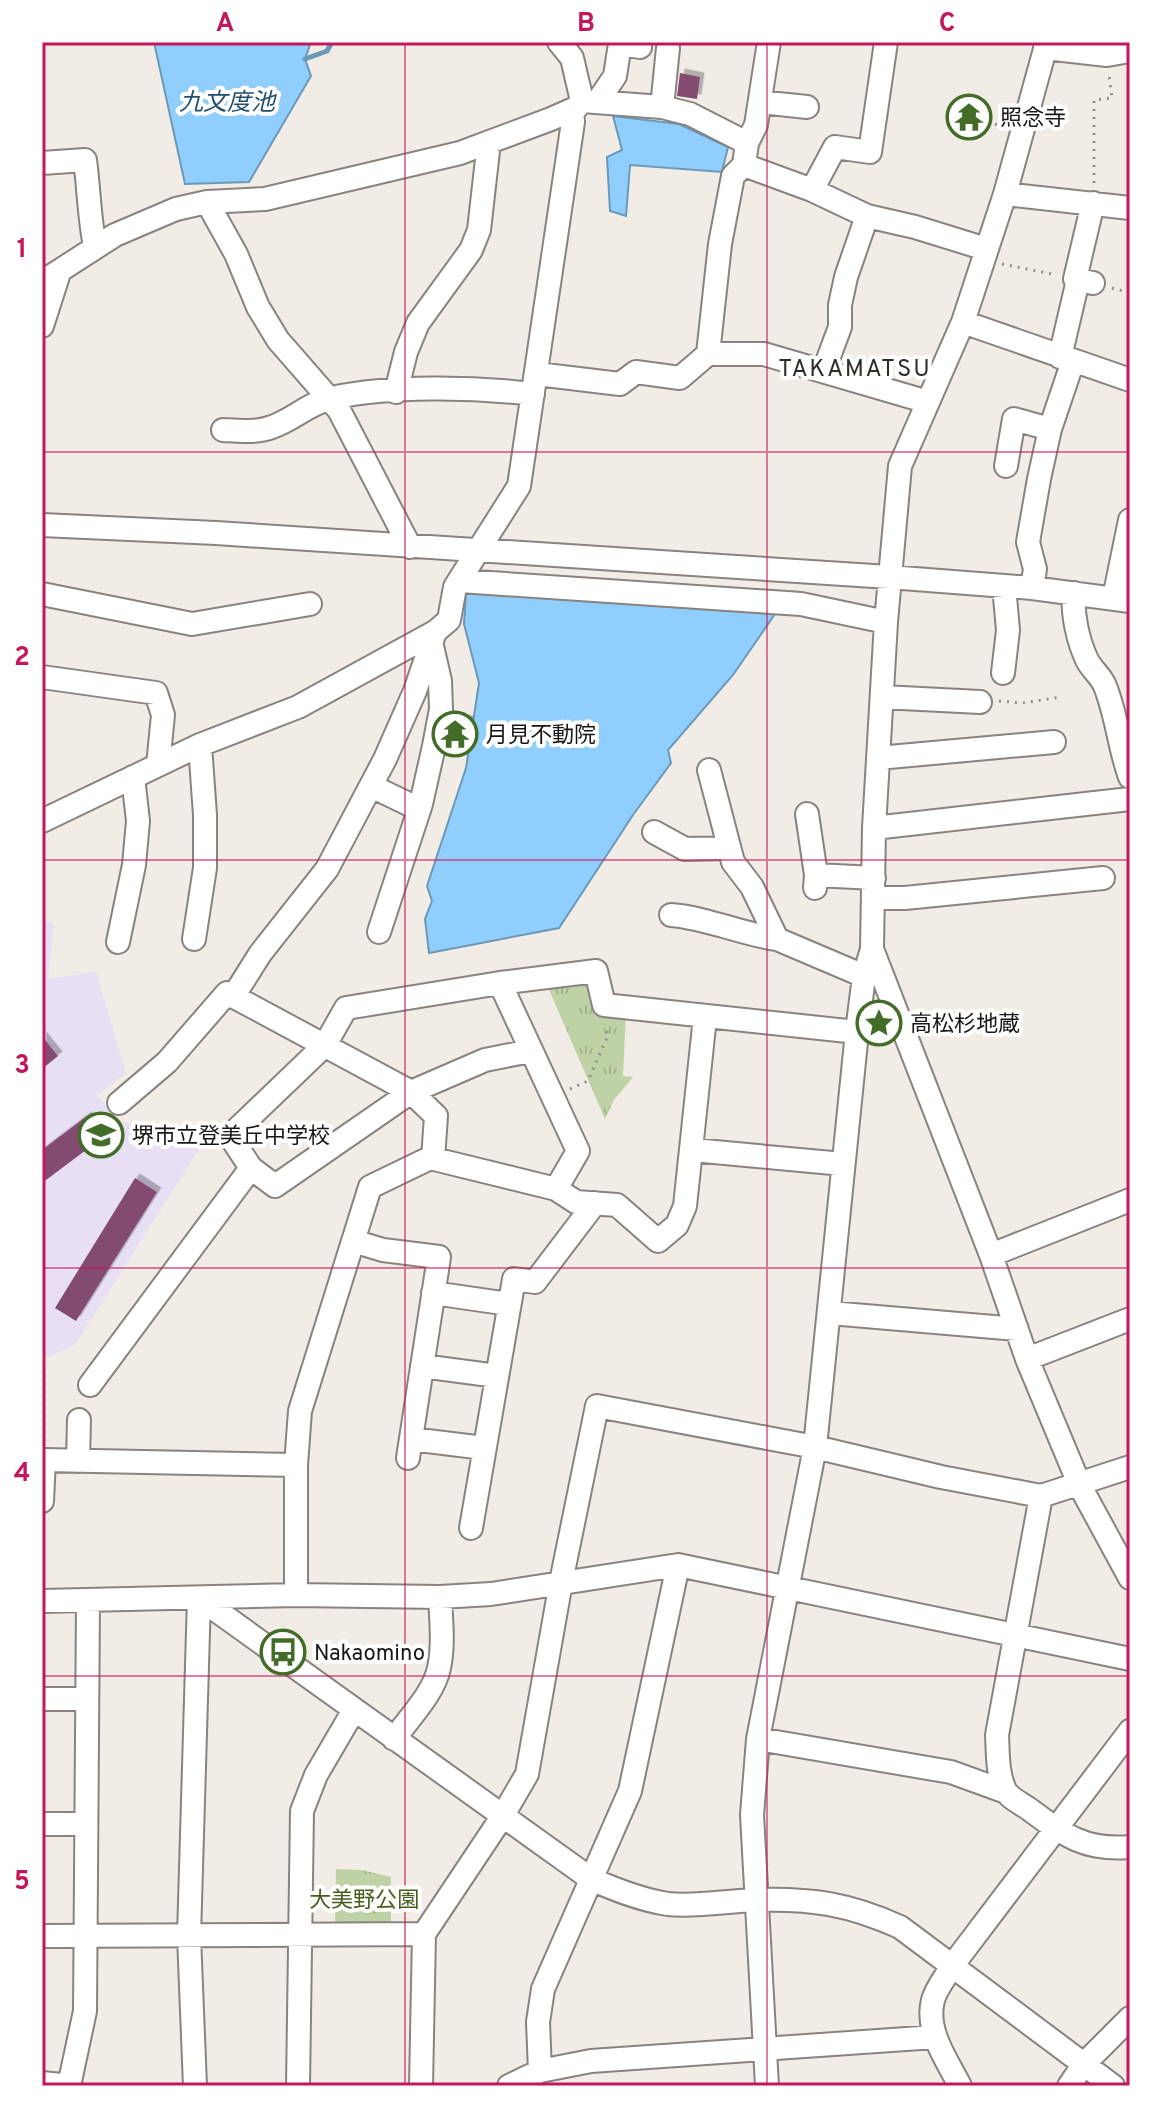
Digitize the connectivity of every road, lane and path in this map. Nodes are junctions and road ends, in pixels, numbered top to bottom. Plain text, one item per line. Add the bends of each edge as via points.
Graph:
1 (559, 42) edge
2 (769, 42) edge
3 (886, 42) edge
4 (1046, 45) edge
5 (640, 47) dead end
6 (668, 48) dead end
7 (1130, 51) edge
8 (1107, 55) junction
9 (760, 102) junction
10 (584, 104) junction
11 (662, 107) junction
12 (807, 107) dead end
13 (489, 142) junction
14 (745, 154) junction
15 (42, 163) edge
16 (812, 190) junction
17 (1005, 194) junction
18 (207, 202) junction
19 (1093, 203) junction
20 (1130, 208) edge
21 (867, 216) junction
22 (95, 246) junction
23 (985, 254) junction
24 (50, 278) edge
25 (1084, 281) junction
26 (963, 322) junction
27 (42, 326) edge
28 (708, 354) junction
29 (1066, 359) junction
30 (824, 370) junction
31 (1130, 380) edge
32 (535, 384) junction
33 (396, 392) junction
34 (329, 399) junction
35 (928, 402) junction
36 (1050, 429) junction
37 (223, 430) dead end
38 (1006, 466) dead end
39 (1130, 520) edge
40 (46, 529) edge
41 (410, 547) junction
42 (479, 552) junction
43 (801, 572) junction
44 (889, 577) junction
45 (460, 581) junction
46 (1004, 586) junction
47 (1032, 588) junction
48 (1074, 593) junction
49 (42, 594) edge
50 (1122, 600) edge
51 (310, 604) dead end
52 (801, 604) junction
53 (886, 622) junction
54 (433, 638) junction
55 (1003, 673) dead end
56 (42, 677) edge
57 (882, 697) junction
58 (1061, 697) dead end
59 (980, 702) joint
60 (1054, 742) dead end
61 (200, 745) junction
62 (878, 758) junction
63 (158, 765) junction
64 (1128, 767) edge
65 (709, 770) dead end
66 (133, 777) junction
67 (371, 786) junction
68 (1130, 799) edge
69 (419, 809) junction
70 (804, 815) dead end
71 (42, 821) edge
72 (874, 828) junction
73 (654, 832) dead end
74 (729, 848) junction
75 (1093, 885) dead end
76 (874, 888) junction
77 (671, 915) dead end
78 (379, 932) dead end
79 (194, 939) dead end
80 (777, 939) junction
81 (118, 942) dead end
82 (872, 949) junction
83 (864, 976) junction
84 (500, 983) junction
85 (233, 997) junction
86 (604, 1005) junction
87 (705, 1017) junction
88 (857, 1032) junction
89 (325, 1045) junction
90 (530, 1051) junction
91 (588, 1081) dead end
92 (411, 1092) junction
93 (119, 1103) dead end
94 (693, 1150) junction
95 (433, 1159) junction
96 (843, 1164) junction
97 (251, 1168) junction
98 (556, 1189) junction
99 (1130, 1200) edge
100 (595, 1203) junction
101 (353, 1241) junction
102 (991, 1255) junction
103 (433, 1293) junction
104 (509, 1304) junction
105 (830, 1313) junction
106 (1130, 1319) edge
107 (1017, 1329) junction
108 (1027, 1359) junction
109 (422, 1366) junction
110 (44, 1373) dead end
111 (497, 1376) junction
112 (90, 1385) dead end
113 (79, 1420) dead end
114 (815, 1447) junction
115 (484, 1448) junction
116 (43, 1459) edge
117 (78, 1461) junction
118 (296, 1465) junction
119 (1130, 1467) edge
120 (1080, 1486) junction
121 (1041, 1496) junction
122 (42, 1501) edge
123 (471, 1528) dead end
124 (678, 1565) junction
125 (1130, 1578) edge
126 (561, 1582) junction
127 (788, 1587) junction
128 (296, 1595) junction
129 (440, 1597) junction
130 (199, 1598) junction
131 (42, 1601) edge
132 (88, 1601) junction
133 (1017, 1634) junction
134 (1130, 1659) edge
135 (42, 1699) edge
136 (87, 1699) junction
137 (354, 1710) junction
138 (1130, 1731) edge
139 (394, 1739) junction
140 (758, 1739) junction
141 (1006, 1792) junction
142 (502, 1817) junction
143 (42, 1824) edge
144 (85, 1824) junction
145 (1056, 1830) junction
146 (1130, 1847) edge
147 (591, 1879) junction
148 (755, 1900) junction
149 (299, 1933) junction
150 (424, 1934) junction
151 (86, 1935) junction
152 (42, 1936) edge
153 (189, 1936) junction
154 (952, 1966) junction
155 (1130, 2018) edge
156 (935, 2037) junction
157 (765, 2051) junction
158 (1083, 2065) junction
159 (540, 2071) junction
160 (42, 2083) edge
161 (70, 2086) edge
162 (195, 2086) edge
163 (298, 2086) edge
164 (421, 2086) edge
165 (509, 2086) edge
166 (767, 2086) edge
167 (960, 2086) edge
168 (1069, 2086) edge
169 (1113, 2086) edge

1 - 10 street via 572,58
2 - 9 street
3 - 16 street via 870,152 835,147
4 - 8 street
4 - 17 street
5 - 10 street via 620,44 615,76
6 - 11 street
7 - 8 street
8 - 19 path via 1112,98 1094,100
9 - 12 street
9 - 14 street
10 - 11 street
10 - 13 street
10 - 32 street via 573,122
11 - 14 street via 690,114
13 - 18 street via 265,199
13 - 33 street via 479,230 471,250 418,323
14 - 16 street
14 - 28 street via 733,176 720,244
15 - 22 street via 85,160
16 - 21 street
17 - 19 street
17 - 23 street
18 - 22 street via 176,209
18 - 34 street via 278,340
19 - 20 street
19 - 25 street
21 - 23 street via 915,227
21 - 30 street
22 - 24 street
23 - 25 path
23 - 26 street
24 - 27 street
25 - 29 street via 1078,280
26 - 29 street
26 - 35 street
28 - 30 street via 764,354
28 - 32 street via 680,378 636,372 620,384
29 - 31 street
29 - 36 street
30 - 35 street
32 - 33 street
32 - 42 street via 519,486
33 - 34 street
34 - 37 street via 273,427
34 - 41 street
35 - 44 street via 900,466
36 - 38 street via 1014,419
36 - 47 street via 1028,542 1035,569
39 - 50 street
40 - 41 street
41 - 42 street
42 - 43 street
42 - 45 street
43 - 44 street
43 - 52 street
44 - 46 street
44 - 53 street
45 - 52 street
45 - 54 street via 449,620
46 - 47 street
46 - 55 street via 1008,630
47 - 48 street
48 - 50 street
48 - 64 street via 1072,610 1083,648 1104,683
49 - 51 street via 192,624
52 - 53 street
53 - 57 street
54 - 61 street via 298,707
54 - 67 street
54 - 69 street via 441,709
56 - 63 street via 156,693 163,715
57 - 59 street
57 - 62 street
58 - 59 path
60 - 62 street via 1012,754
61 - 63 street
61 - 79 street via 205,868
62 - 72 street
63 - 66 street
65 - 74 street
66 - 71 street
66 - 81 street via 138,821
67 - 69 street
67 - 85 street via 327,869
68 - 72 street
69 - 78 street
70 - 76 street via 816,882
72 - 76 street
73 - 74 street via 685,849
74 - 80 street
75 - 76 street via 1002,898 905,898
76 - 82 street
77 - 80 street
80 - 83 street
82 - 83 street
82 - 102 street
83 - 88 street
84 - 86 street via 596,971
84 - 89 street via 346,1008
84 - 90 street
85 - 89 street
85 - 93 street via 227,993 167,1062
86 - 87 street
86 - 91 path via 608,1035
87 - 88 street
87 - 94 street
88 - 96 street
89 - 92 street
89 - 97 street via 230,1136
90 - 92 street via 485,1060
90 - 98 street via 578,1151
92 - 95 street via 436,1116
92 - 97 street via 275,1186
94 - 96 street
94 - 100 street via 685,1206 677,1225 658,1241 617,1205
95 - 98 street
95 - 101 street via 370,1187
96 - 105 street
97 - 112 street
98 - 100 street via 576,1202
99 - 102 street
100 - 104 street via 535,1282 514,1279
101 - 103 street via 439,1257
101 - 118 street via 300,1411
102 - 107 street
103 - 104 street
103 - 109 street
104 - 111 street
105 - 107 street
105 - 114 street
106 - 108 street
107 - 108 street
108 - 120 street
109 - 111 street
109 - 115 street via 410,1449
110 - 116 path
111 - 115 street
113 - 117 street
114 - 121 street
114 - 126 street via 597,1406
114 - 127 street
115 - 123 street
116 - 117 street
116 - 122 street
117 - 118 street
118 - 128 street
119 - 120 street
120 - 121 street
120 - 125 street
121 - 133 street
124 - 126 street
124 - 127 street
124 - 147 street via 630,1791
126 - 129 street
126 - 142 street via 527,1774
127 - 133 street
127 - 140 street
128 - 129 street
128 - 130 street
129 - 139 street via 439,1672
130 - 132 street
130 - 137 street
130 - 153 street
131 - 132 street
132 - 136 street
133 - 134 street
133 - 141 street via 997,1735
135 - 136 street
136 - 144 street
137 - 139 street
137 - 149 street via 316,1775 302,1811
138 - 145 street
139 - 142 street
140 - 141 street via 951,1772
140 - 148 street via 752,1815
141 - 145 street
142 - 147 street
142 - 150 street
143 - 144 street
144 - 151 street
145 - 146 street via 1079,1843
145 - 154 street
147 - 148 street via 642,1899 672,1904
147 - 159 street via 543,1989
148 - 154 street via 831,1903 863,1911 900,1927
148 - 157 street
149 - 150 street
149 - 153 street
149 - 163 street
150 - 164 street
151 - 152 street
151 - 153 street
151 - 161 street via 85,2011
153 - 162 street
154 - 156 street via 933,1998
154 - 158 street
155 - 158 street
156 - 157 street
156 - 167 street
157 - 159 street via 591,2061
157 - 166 street
158 - 168 street
158 - 169 street
159 - 165 street
160 - 161 street

